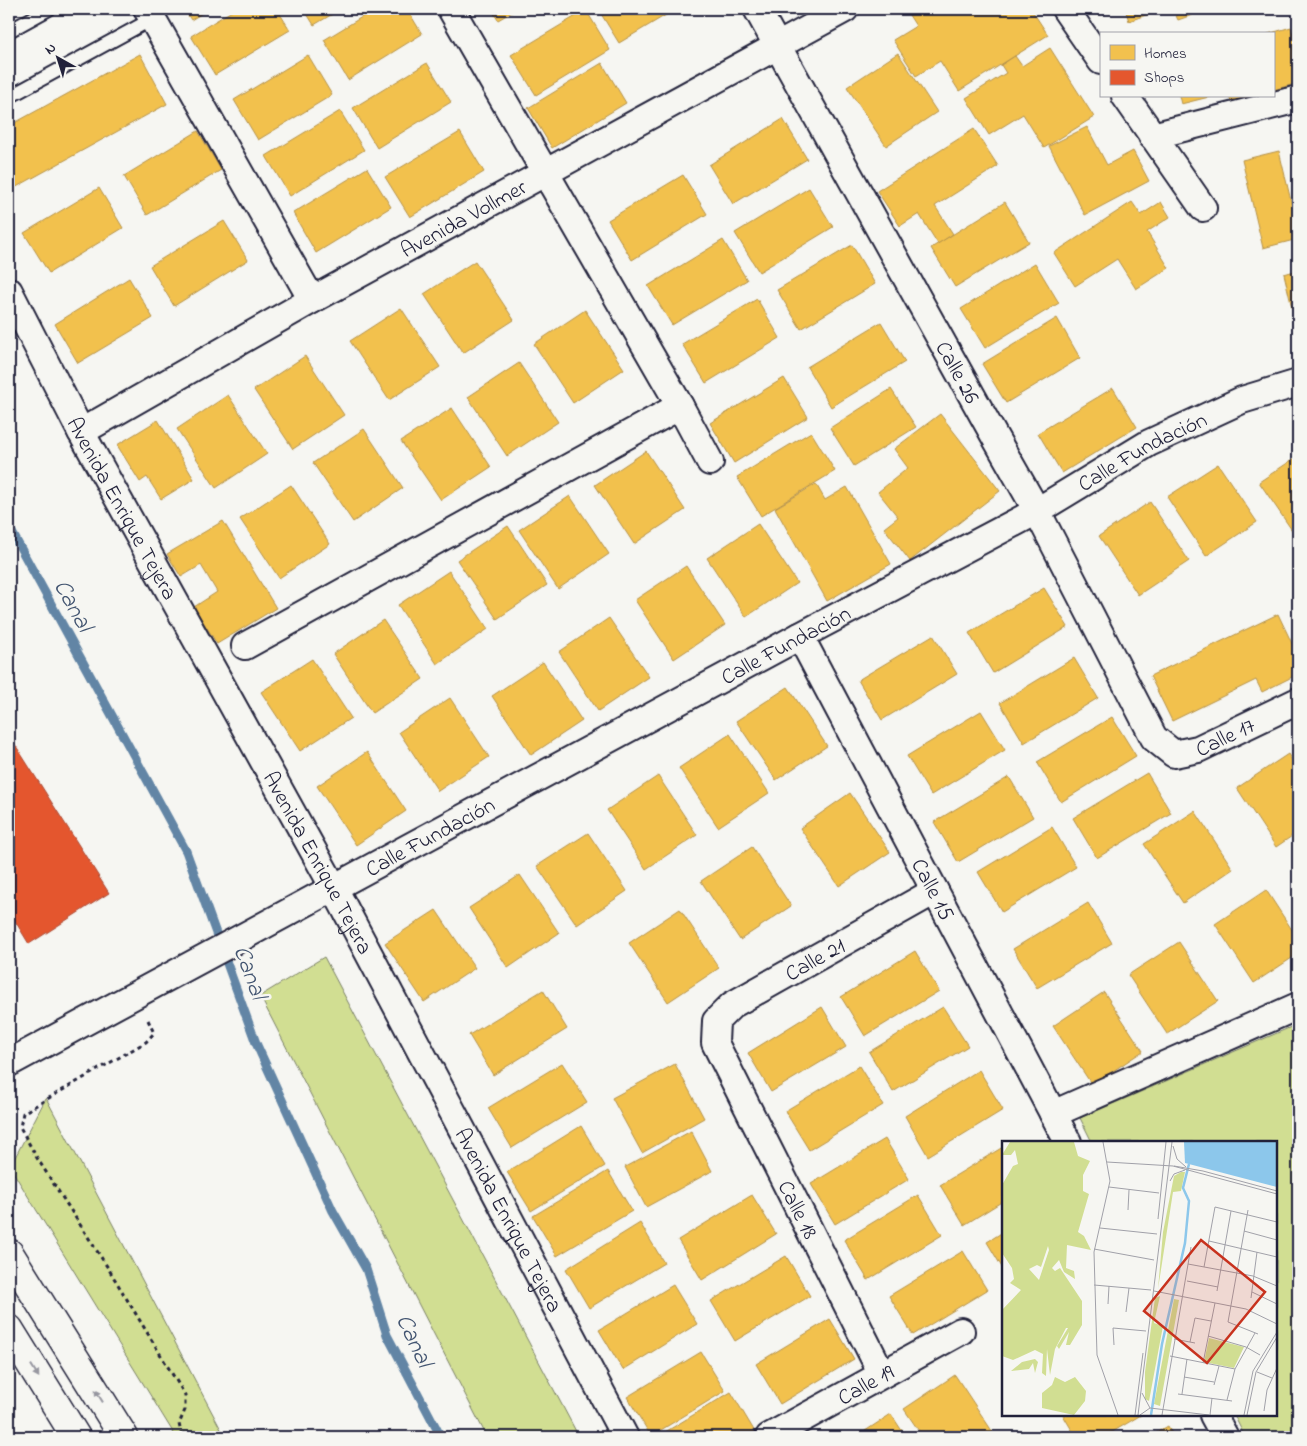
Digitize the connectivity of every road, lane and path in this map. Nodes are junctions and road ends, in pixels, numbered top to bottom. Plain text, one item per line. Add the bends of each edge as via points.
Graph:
1 (49, 9) edge
2 (451, 9) edge
3 (757, 9) edge
4 (845, 9) edge
5 (1065, 9) edge
6 (149, 14) edge
7 (9, 31) edge
8 (778, 45) junction
9 (1100, 60) edge
10 (9, 96) edge
11 (1126, 98) edge
12 (1298, 99) edge
13 (1152, 136) junction
14 (544, 172) junction
15 (1203, 208) dead end
16 (9, 291) edge
17 (312, 300) junction
18 (1298, 384) edge
19 (680, 406) junction
20 (81, 432) junction
21 (710, 462) dead end
22 (1037, 511) junction
23 (800, 636) junction
24 (245, 646) dead end
25 (1298, 702) edge
26 (1154, 738) joint
27 (334, 888) junction
28 (935, 891) junction
29 (138, 994) junction
30 (1298, 1006) edge
31 (715, 1043) joint
32 (9, 1064) edge
33 (1053, 1114) junction
34 (1067, 1141) edge
35 (9, 1253) edge
36 (9, 1329) edge
37 (961, 1331) dead end
38 (882, 1374) junction
39 (1214, 1416) edge
40 (76, 1437) edge
41 (124, 1437) edge
42 (182, 1437) edge
43 (625, 1437) edge
44 (769, 1437) edge
45 (1225, 1437) edge

1 - 7 lane
2 - 14 street
3 - 8 street, Calle 26
4 - 8 street, Avenida Vollmer
5 - 9 street
6 - 10 lane
6 - 17 street
8 - 14 street, Avenida Vollmer
8 - 22 street, Calle 26
11 - 13 street
12 - 13 street
13 - 15 street
14 - 17 street, Avenida Vollmer
14 - 19 street
16 - 20 street, Avenida Enrique Tejera
17 - 20 street, Avenida Vollmer
18 - 22 street, Calle Fundación via 1242,400 1149,443
19 - 21 street
19 - 24 street
20 - 27 street, Avenida Enrique Tejera
22 - 23 street, Calle Fundación
22 - 26 street, Calle 26
23 - 27 street, Calle Fundación
23 - 28 street, Calle 15
25 - 26 street, Calle 17 via 1198,750 1174,754
27 - 29 street, Calle Fundación
27 - 43 street, Avenida Enrique Tejera
28 - 31 street, Calle 21 via 732,1005 716,1021
28 - 33 street, Calle 15
29 - 32 street
29 - 42 path via 154,1033 146,1042 23,1113 20,1127 185,1395 186,1410 179,1424
30 - 33 street
31 - 38 street, Calle 18
33 - 34 street, Calle 15
41 -> 35 main road
36 -> 40 main road
37 - 38 street, Calle 19
38 - 44 street, Calle 19
39 - 45 street

